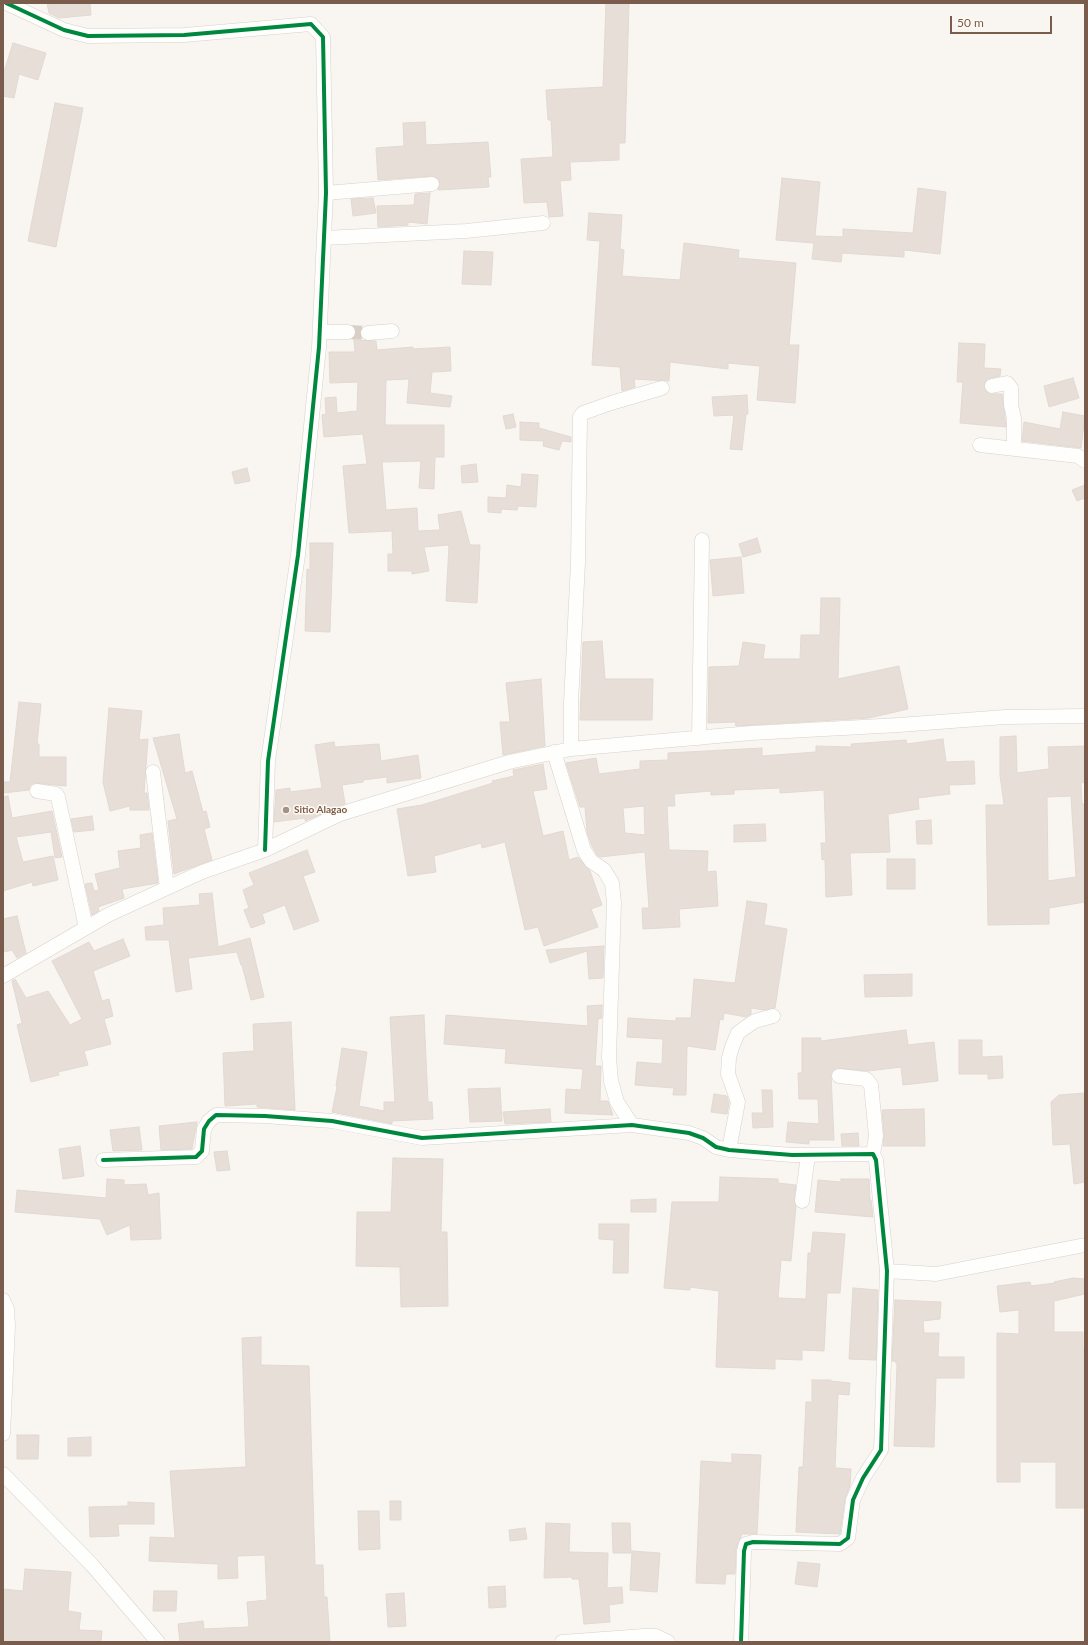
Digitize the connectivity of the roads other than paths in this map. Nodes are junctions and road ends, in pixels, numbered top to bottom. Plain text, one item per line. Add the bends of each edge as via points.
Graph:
1 (6, 3) edge
2 (432, 184) dead end
3 (326, 193) junction
4 (543, 223) dead end
5 (324, 238) junction
6 (392, 331) dead end
7 (320, 332) junction
8 (348, 332) tunnel mouth
9 (368, 333) tunnel mouth
10 (992, 386) dead end
11 (662, 388) dead end
12 (980, 445) dead end
13 (1014, 449) junction
14 (1085, 461) edge
15 (702, 540) dead end
16 (1085, 716) edge
17 (699, 738) junction
18 (571, 749) junction
19 (554, 752) junction
20 (153, 772) dead end
21 (37, 790) dead end
22 (265, 850) junction
23 (167, 888) junction
24 (86, 928) junction
25 (3, 976) edge
26 (772, 1016) dead end
27 (839, 1076) dead end
28 (632, 1125) junction
29 (729, 1150) junction
30 (873, 1154) junction
31 (808, 1155) junction
32 (103, 1160) dead end
33 (802, 1201) dead end
34 (1085, 1245) edge
35 (887, 1271) junction
36 (3, 1300) edge
37 (3, 1434) edge
38 (3, 1474) edge
39 (158, 1642) edge
40 (562, 1642) edge
41 (668, 1642) edge
42 (741, 1642) edge

1 - 3 street via 64,30 88,36 184,35 311,24 322,37
2 - 3 street
3 - 5 street
4 - 5 street
5 - 7 street
6 - 9 street
7 - 8 street
7 - 22 street via 298,556 268,761
10 - 13 street via 1007,383 1012,388
11 - 18 street via 583,413 580,417
12 - 13 street
13 - 14 street via 1078,456
15 - 17 street
16 - 17 street via 1004,717
17 - 18 street
18 - 19 street
19 - 22 street via 509,762 340,814
19 - 28 street via 584,850 591,861 604,870 612,883 614,909 611,1081 617,1102
20 - 23 street
21 - 24 street via 56,794 58,797
22 - 23 street via 202,872
23 - 24 street
24 - 25 street
26 - 29 street via 746,1026 738,1033 732,1047 728,1074 738,1102
27 - 30 street via 866,1079 871,1085 876,1136
28 - 29 street via 689,1133 703,1138 716,1147
28 - 32 street via 422,1138 332,1121 216,1115 204,1129 202,1151 196,1156
29 - 31 street
30 - 31 street
30 - 35 street via 876,1160
31 - 33 street
34 - 35 street via 936,1274
35 - 42 street via 881,1450 863,1478 853,1500 848,1538 840,1544 746,1544
36 - 37 street via 7,1309 8,1326
38 - 39 street via 92,1565
40 - 41 street via 644,1636 656,1636

